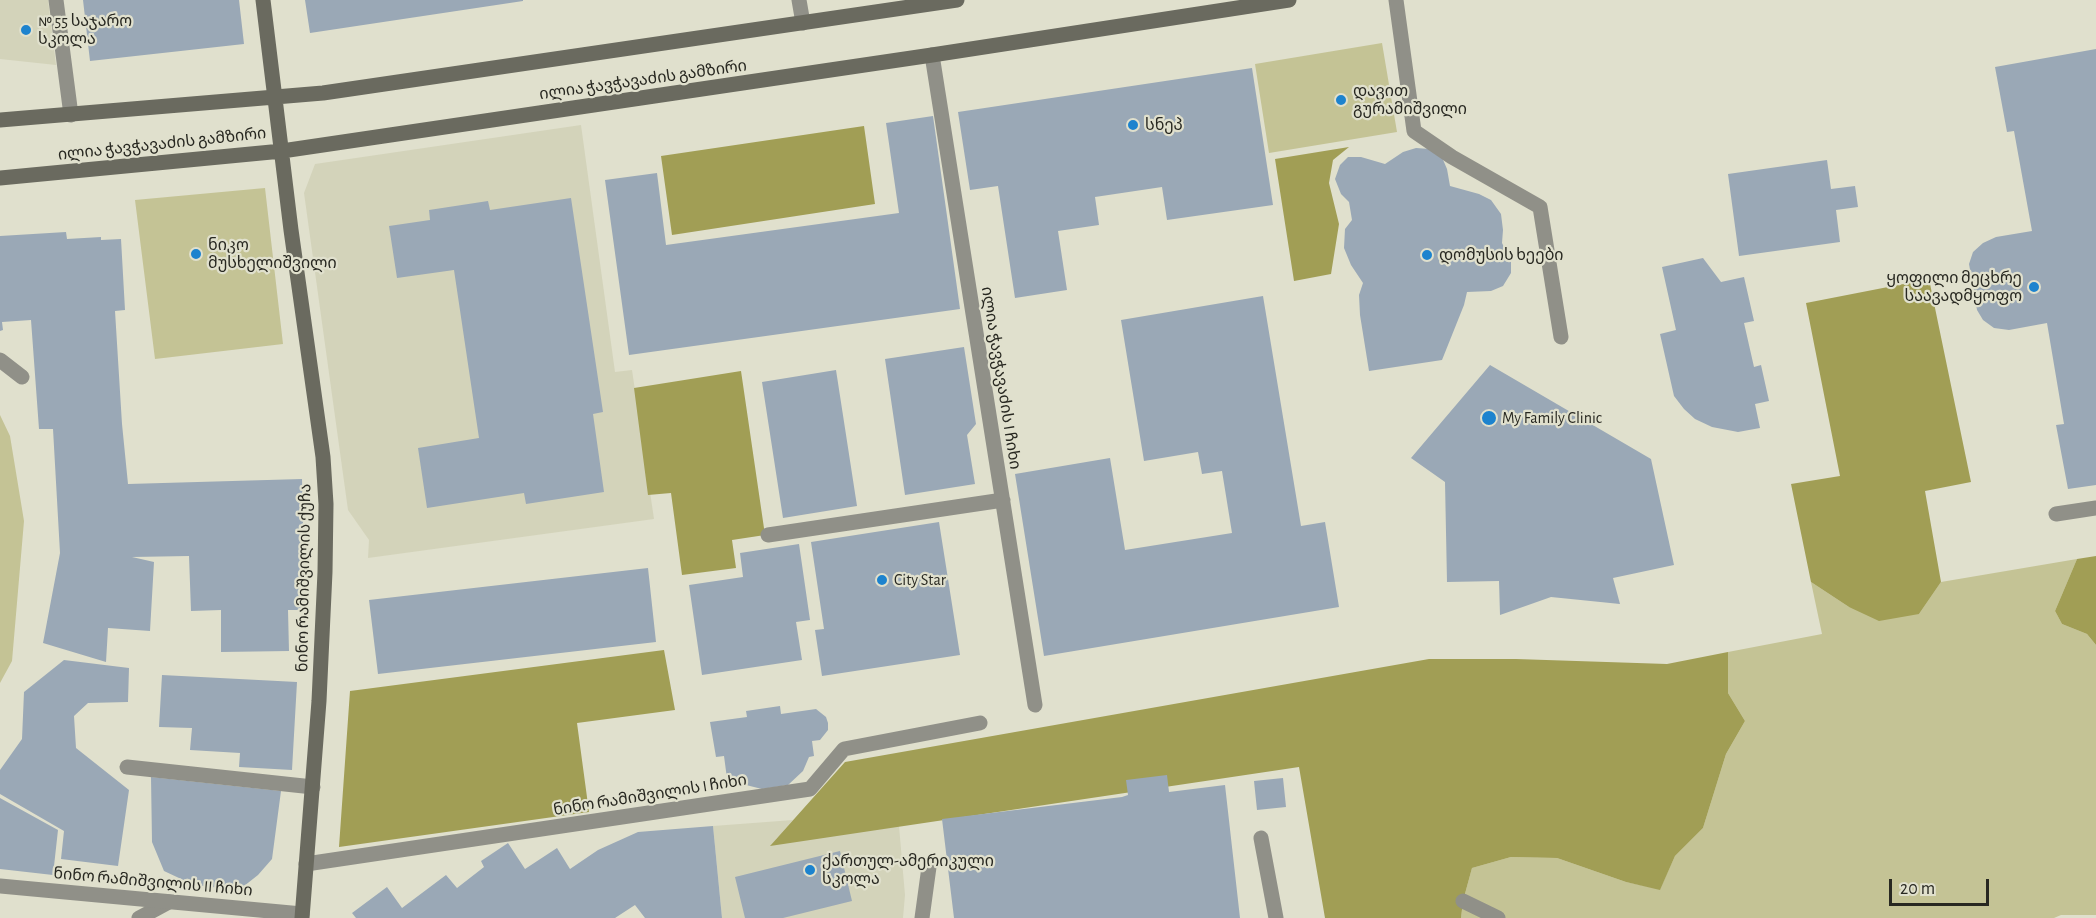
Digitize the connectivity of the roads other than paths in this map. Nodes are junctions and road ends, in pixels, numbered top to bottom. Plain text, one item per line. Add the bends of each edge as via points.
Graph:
1 (56, 0) edge
2 (263, 0) edge
3 (799, 0) edge
4 (957, 0) edge
5 (1289, 0) edge
6 (1396, 0) edge
7 (803, 23) junction
8 (932, 56) junction
9 (275, 98) junction
10 (71, 115) junction
11 (0, 120) edge
12 (282, 151) junction
13 (0, 178) edge
14 (1561, 337) dead end
15 (0, 360) edge
16 (22, 377) dead end
17 (1003, 500) junction
18 (2096, 508) edge
19 (2056, 514) dead end
20 (768, 535) dead end
21 (1035, 705) dead end
22 (980, 723) dead end
23 (128, 767) dead end
24 (313, 787) junction
25 (1261, 838) dead end
26 (306, 864) junction
27 (929, 867) dead end
28 (0, 886) edge
29 (1463, 901) dead end
30 (169, 902) junction
31 (302, 916) edge
32 (139, 918) edge
33 (922, 918) edge
34 (1276, 918) edge
35 (1498, 918) edge

1 - 10 street
2 - 9 main road, ნინო რამიშვილის ქუჩა
3 - 7 street
4 - 7 main road, ილია ჭავჭავაძის გამზირი
5 - 8 main road, ილია ჭავჭავაძის გამზირი
6 - 14 street via 1414,131 1540,207
7 - 9 main road, ილია ჭავჭავაძის გამზირი
8 - 12 main road, ილია ჭავჭავაძის გამზირი
8 - 17 street, ილია ჭავჭავაძის I ჩიხი
9 - 10 main road, ილია ჭავჭავაძის გამზირი
9 - 12 main road, ნინო რამიშვილის ქუჩა
10 - 11 main road, ილია ჭავჭავაძის გამზირი
12 - 13 main road, ილია ჭავჭავაძის გამზირი
12 - 24 main road, ნინო რამიშვილის ქუჩა via 326,504
15 - 16 street
17 - 20 street
17 - 21 street, ილია ჭავჭავაძის I ჩიხი
18 - 19 street
22 - 26 street, ნინო რამიშვილის I ჩიხი via 844,749 810,789
23 - 24 street
24 - 26 main road, ნინო რამიშვილის ქუჩა
25 - 34 street
26 - 31 main road, ნინო რამიშვილის ქუჩა
27 - 33 street
28 - 30 street, ნინო რამიშვილის II ჩიხი
29 - 35 street
30 - 31 street, ნინო რამიშვილის II ჩიხი
30 - 32 street

